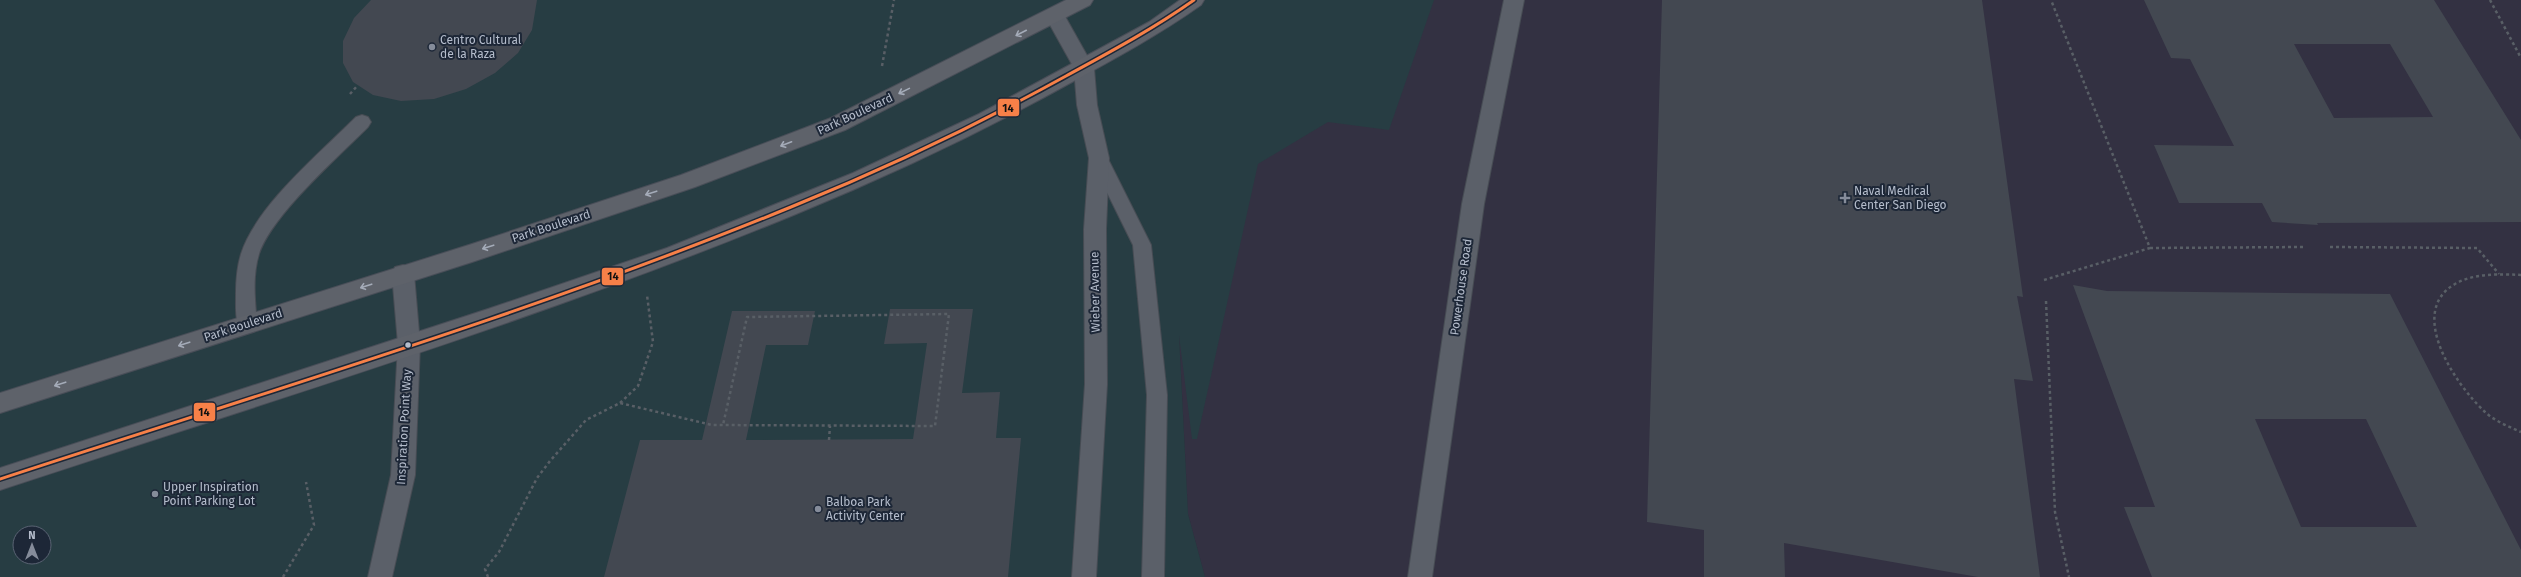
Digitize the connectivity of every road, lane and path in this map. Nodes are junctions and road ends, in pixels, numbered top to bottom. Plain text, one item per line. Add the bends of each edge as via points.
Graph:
1 (894, 0) edge
2 (1083, 0) edge
3 (1194, 0) edge
4 (1514, 0) edge
5 (2051, 0) edge
6 (2490, 0) edge
7 (1056, 16) junction
8 (2521, 58) edge
9 (1084, 68) junction
10 (882, 69) dead end
11 (362, 122) dead end
12 (1099, 158) junction
13 (2304, 247) dead end
14 (2330, 247) dead end
15 (2150, 248) junction
16 (403, 274) junction
17 (2499, 274) junction
18 (2521, 275) edge
19 (2044, 280) dead end
20 (647, 295) dead end
21 (2046, 301) dead end
22 (247, 324) junction
23 (409, 344) junction
24 (0, 403) edge
25 (620, 403) junction
26 (723, 425) junction
27 (830, 426) junction
28 (2521, 432) edge
29 (829, 440) dead end
30 (0, 479) edge
31 (306, 482) dead end
32 (283, 577) edge
33 (380, 577) edge
34 (488, 577) edge
35 (1084, 577) edge
36 (1153, 577) edge
37 (1420, 577) edge
38 (2069, 577) edge

1 - 10 path
2 - 7 main road, Park Boulevard
3 - 9 main road via 1156,28
4 - 37 street, Powerhouse Road via 1473,204
5 - 15 path
6 - 8 path
7 - 9 street, Wieber Avenue
7 -> 16 main road, Park Boulevard via 838,124 688,181
9 - 12 street, Wieber Avenue via 1087,105
9 - 23 main road via 986,120 853,182 674,255
11 - 22 lane via 262,227 250,253 245,290
12 - 35 street, Wieber Avenue via 1095,229 1096,384
12 - 36 lane via 1142,246 1157,395
13 - 15 path
14 - 17 path via 2477,248
15 - 19 path
16 -> 22 main road, Park Boulevard
16 - 23 street, Inspiration Point Way
17 - 18 path
17 - 28 path via 2472,278 2450,287 2439,301 2434,318 2439,346 2457,381 2485,412
20 - 25 path via 653,342 638,386
21 - 38 path via 2055,512
22 -> 24 main road, Park Boulevard
23 - 30 main road
23 - 33 street, Inspiration Point Way via 403,476
25 - 26 path via 712,425
25 - 34 path via 586,420 537,478 499,552 485,569
26 - 27 path
26 - 27 path via 747,317 949,314 935,426
27 - 29 path
31 - 32 path via 314,524

